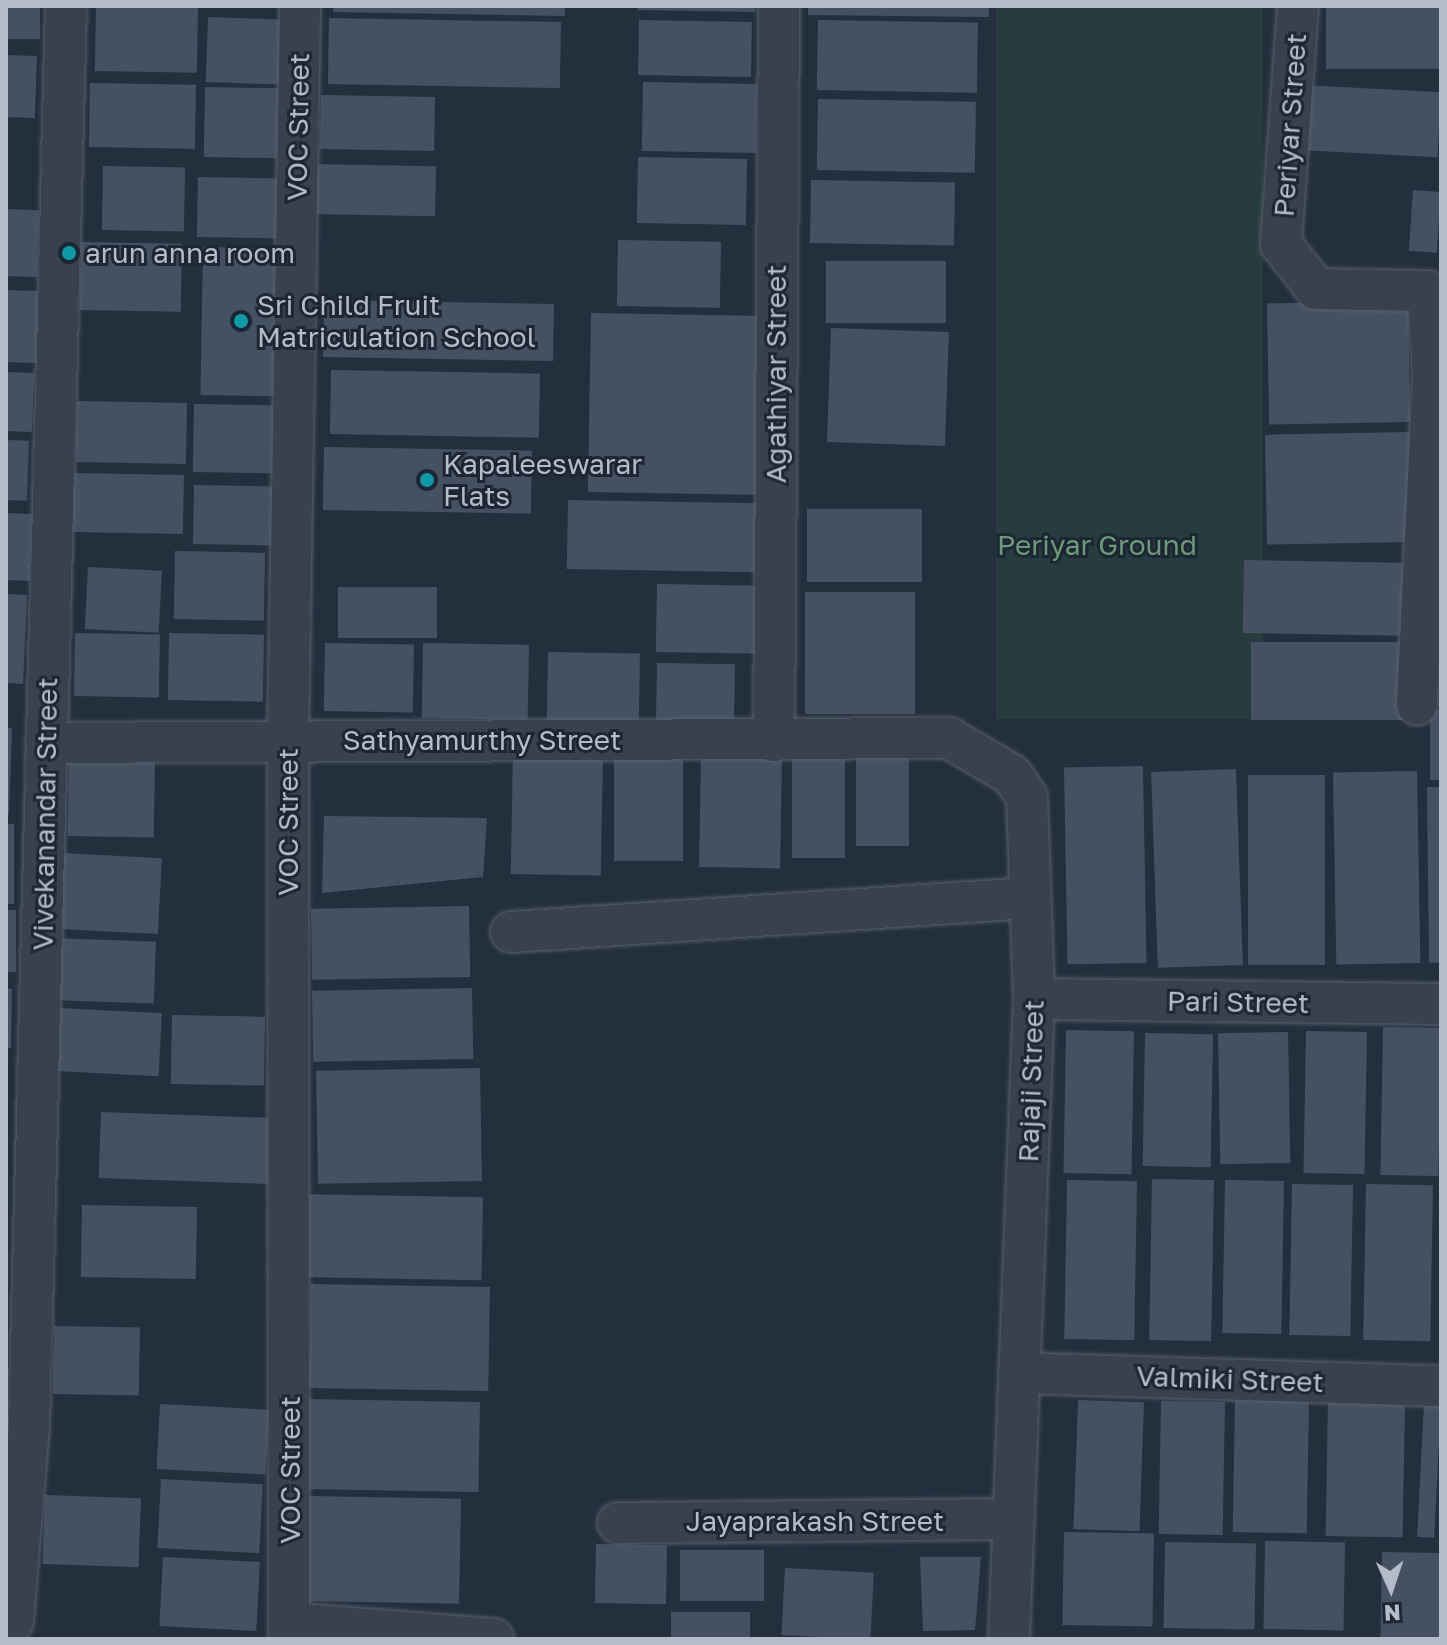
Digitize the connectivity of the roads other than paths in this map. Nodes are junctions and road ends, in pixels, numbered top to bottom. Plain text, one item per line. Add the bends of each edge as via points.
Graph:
1 (66, 6) edge
2 (300, 6) edge
3 (779, 6) edge
4 (1298, 6) edge
5 (1417, 705) dead end
6 (288, 739) junction
7 (774, 741) junction
8 (46, 743) junction
9 (1030, 898) junction
10 (511, 932) dead end
11 (1034, 999) junction
12 (1441, 1004) edge
13 (1019, 1373) junction
14 (1441, 1386) edge
15 (1013, 1519) junction
16 (618, 1523) dead end
17 (13, 1621) dead end
18 (289, 1631) edge
19 (493, 1639) edge
20 (1009, 1639) edge

1 - 8 street, Vivekanandar Street
2 - 6 street, VOC Street
3 - 7 street, Agathiyar Street
4 - 5 street, Periyar Street via 1281,244 1316,289 1428,291 1433,375
6 - 7 street, Sathyamurthy Street
6 - 8 street, Sathyamurthy Street
6 - 18 street, VOC Street
7 - 9 street, Rajaji Street via 949,738 1012,775 1027,797
8 - 17 street, Vivekanandar Street via 29,1428
9 - 10 street
9 - 11 street, Rajaji Street
11 - 12 street, Pari Street
11 - 13 street, Rajaji Street
13 - 14 street, Valmiki Street
13 - 15 street, Rajaji Street
15 - 16 street, Jayaprakash Street
15 - 20 street, Rajaji Street
18 - 19 street

